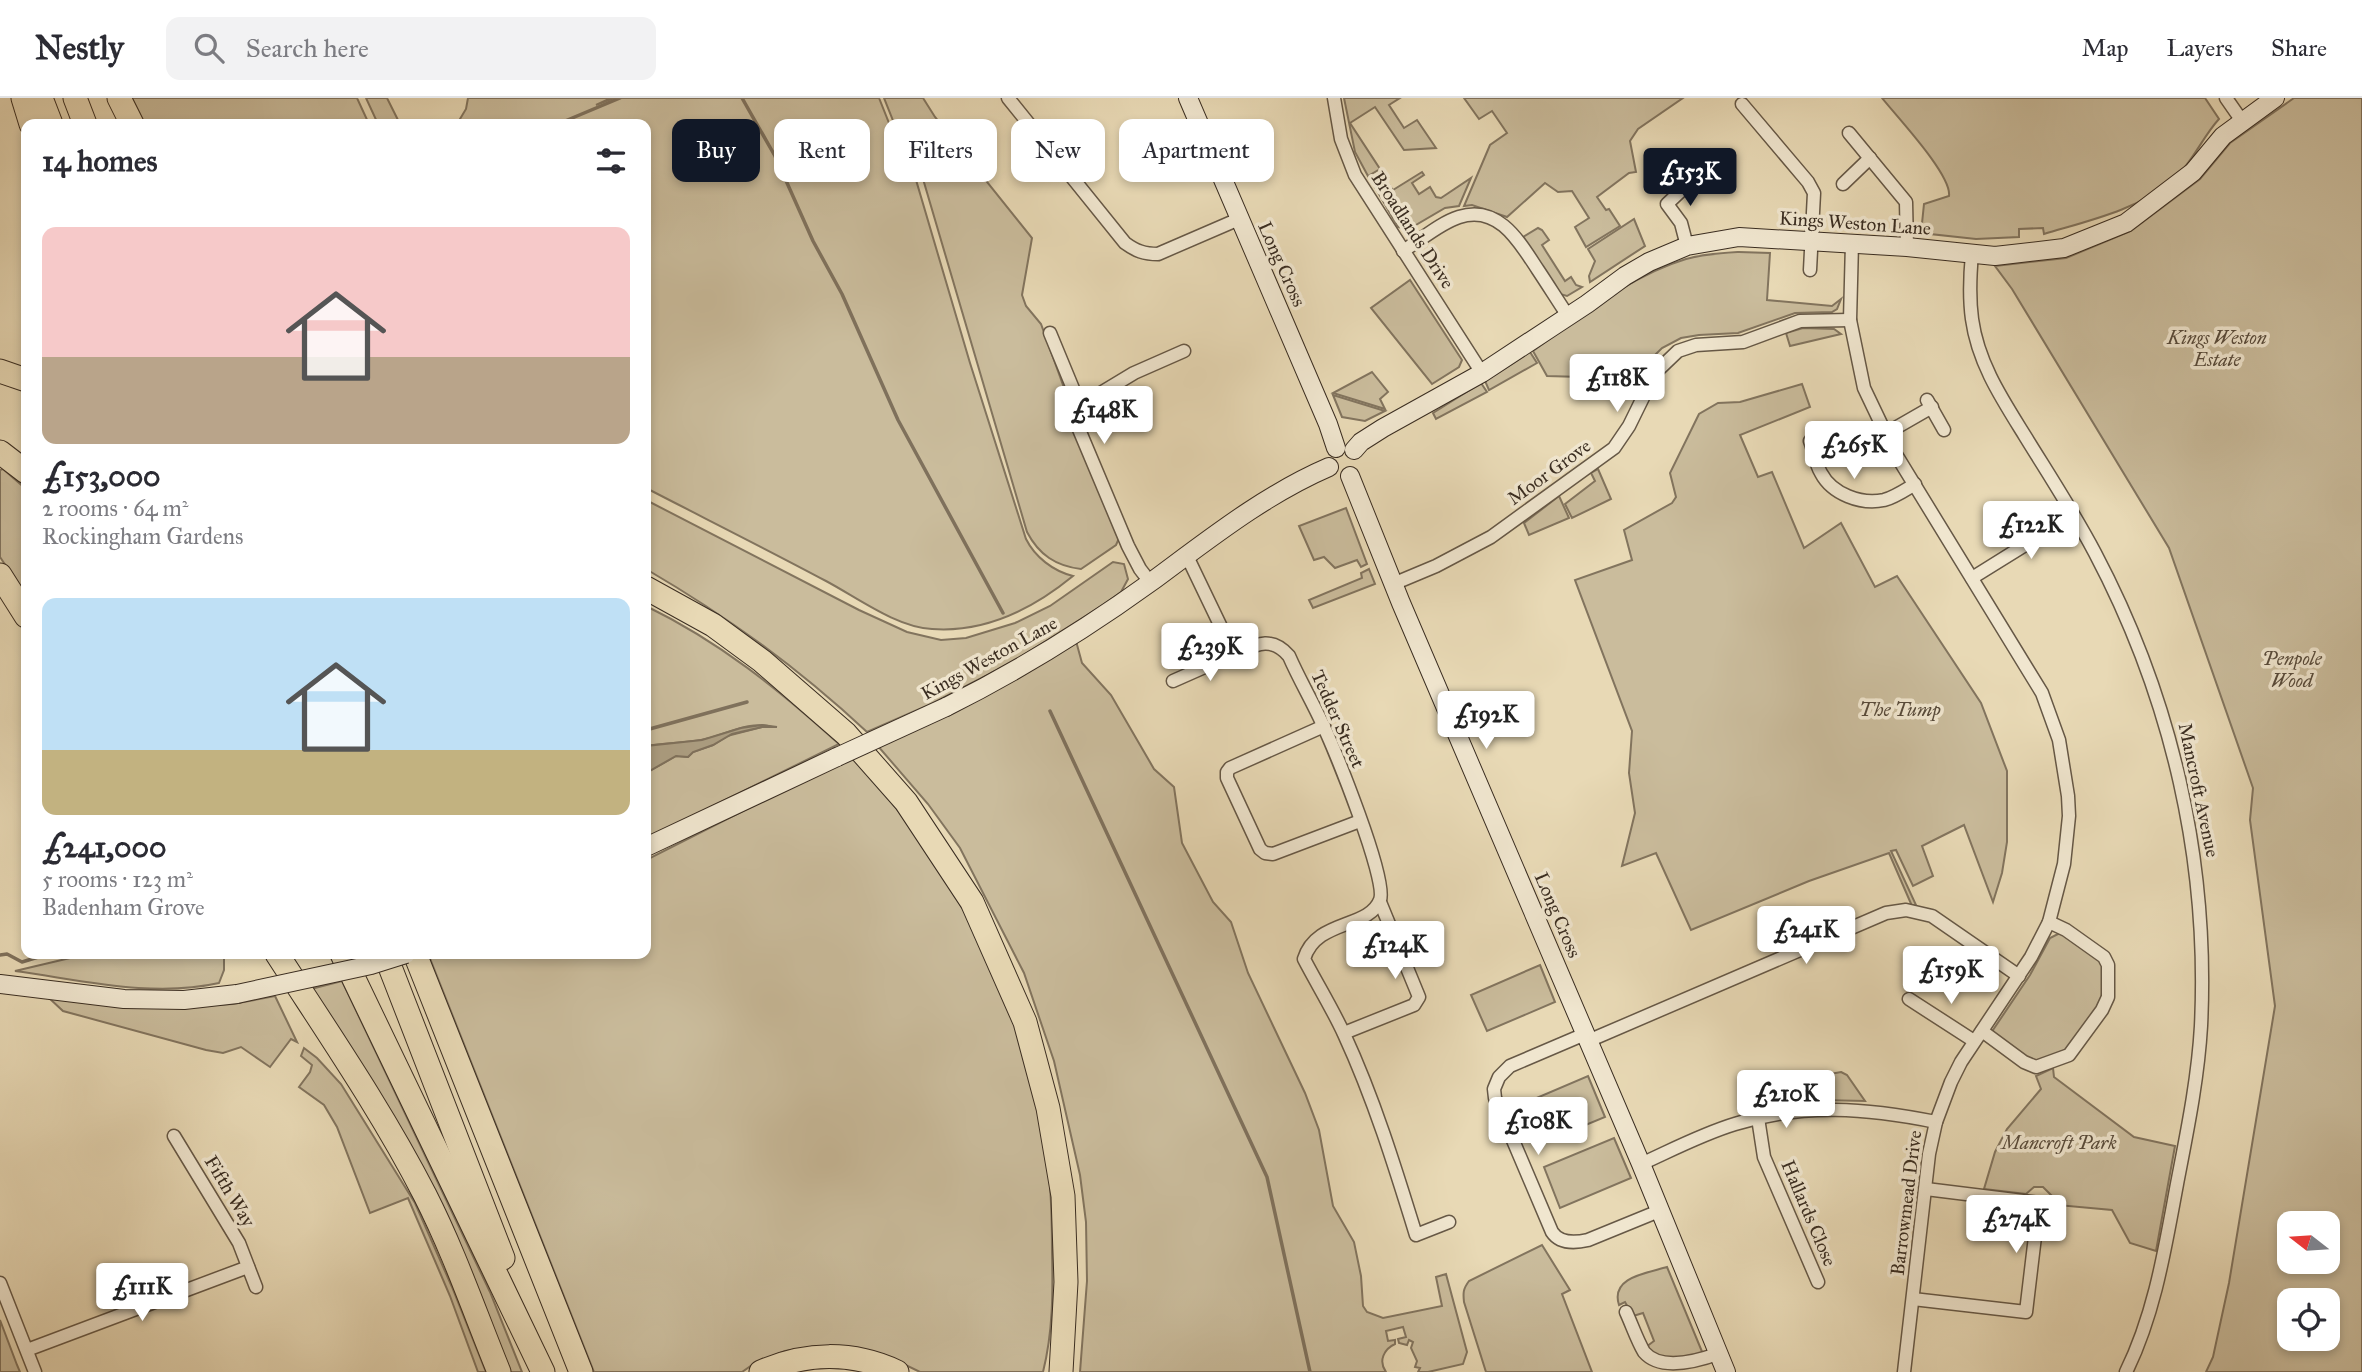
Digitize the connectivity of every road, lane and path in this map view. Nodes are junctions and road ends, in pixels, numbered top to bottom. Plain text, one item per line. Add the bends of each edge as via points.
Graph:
1 (23, 98) edge
2 (41, 98) edge
3 (75, 98) edge
4 (120, 98) edge
5 (1008, 98) edge
6 (1188, 98) edge
7 (1334, 98) edge
8 (2226, 98) edge
9 (2275, 98) edge
10 (1749, 108) dead end
11 (29, 119) edge
12 (49, 119) edge
13 (84, 119) edge
14 (130, 119) edge
15 (2242, 121) junction
16 (1849, 133) dead end
17 (1870, 158) junction
18 (1703, 170) dead end
19 (1843, 184) dead end
20 (1239, 219) junction
21 (1812, 240) junction
22 (1852, 243) junction
23 (1687, 246) junction
24 (1907, 247) junction
25 (1403, 251) junction
26 (1972, 254) junction
27 (1810, 270) dead end
28 (1568, 316) junction
29 (1850, 320) junction
30 (1050, 333) dead end
31 (1184, 351) dead end
32 (0, 371) edge
33 (1482, 373) junction
34 (21, 378) edge
35 (1081, 408) junction
36 (1944, 430) dead end
37 (1885, 434) junction
38 (1810, 441) dead end
39 (1336, 448) junction
40 (1354, 450) junction
41 (0, 452) edge
42 (1329, 467) junction
43 (21, 468) edge
44 (1350, 476) junction
45 (1914, 484) junction
46 (2073, 515) junction
47 (1186, 554) junction
48 (0, 575) edge
49 (1972, 578) junction
50 (1150, 582) junction
51 (1393, 584) junction
52 (651, 591) edge
53 (21, 608) edge
54 (1234, 654) junction
55 (1174, 681) dead end
56 (1324, 726) junction
57 (1360, 821) junction
58 (651, 845) edge
59 (1380, 902) junction
60 (2049, 922) junction
61 (262, 959) edge
62 (280, 959) edge
63 (344, 959) edge
64 (386, 959) edge
65 (389, 959) edge
66 (417, 959) edge
67 (2018, 976) junction
68 (0, 984) edge
69 (1909, 999) dead end
70 (1344, 1033) junction
71 (1978, 1036) junction
72 (1587, 1037) junction
73 (365, 1090) junction
74 (1758, 1118) junction
75 (1936, 1122) junction
76 (174, 1136) dead end
77 (1641, 1164) junction
78 (1926, 1189) junction
79 (1659, 1210) junction
80 (1449, 1222) dead end
81 (248, 1267) junction
82 (1818, 1282) dead end
83 (0, 1283) edge
84 (256, 1287) dead end
85 (1913, 1299) junction
86 (1626, 1311) dead end
87 (27, 1350) junction
88 (1720, 1353) junction
89 (35, 1372) edge
90 (499, 1372) edge
91 (544, 1372) edge
92 (581, 1372) edge
93 (761, 1372) edge
94 (897, 1372) edge
95 (1058, 1372) edge
96 (1726, 1372) edge
97 (1904, 1372) edge
98 (2126, 1372) edge

1 - 11 highway
2 - 12 highway
3 - 13 highway
4 - 14 highway
5 - 20 street via 1133,249 1158,254
6 - 20 street, Long Cross
7 - 25 street, Broadlands Drive via 1350,165
8 - 15 street
9 - 15 street, Kings Weston Lane
10 - 21 street via 1812,189
15 - 26 street, Kings Weston Lane via 2193,172 2126,223 2064,248
16 - 17 street
17 - 19 street
17 - 24 street via 1906,202
18 - 23 street via 1667,204 1681,223
20 - 39 street, Long Cross
21 - 22 street, Kings Weston Lane
21 - 23 street, Kings Weston Lane via 1739,237
21 - 27 street
22 - 24 street, Kings Weston Lane
22 - 29 street, Barrowmead Drive
23 - 28 street, Kings Weston Lane via 1625,276
24 - 26 street, Kings Weston Lane
25 - 28 street via 1461,216 1494,219 1518,239
25 - 33 street, Broadlands Drive
26 - 46 street, Mancroft Avenue via 1972,319 1982,359
28 - 33 street, Kings Weston Lane
29 - 37 street, Barrowmead Drive via 1864,388
29 - 51 street, Moor Grove via 1800,321 1743,342 1678,351 1655,373 1614,448 1491,537
30 - 35 street
31 - 35 street via 1134,373
32 - 34 highway
33 - 40 street, Kings Weston Lane via 1383,428
35 - 50 street via 1078,427 1128,546
36 - 37 street via 1929,403
37 - 45 street, Barrowmead Drive
38 - 45 street via 1825,479 1850,497 1886,499
39 - 40 street
39 - 42 street via 1329,456
40 - 44 street via 1359,466
41 - 43 highway
42 - 44 street via 1335,474
42 - 47 street, Kings Weston Lane via 1295,483
44 - 51 street, Long Cross
45 - 49 street, Barrowmead Drive
46 - 49 street
46 - 98 street, Mancroft Avenue via 2113,588 2161,706 2185,799 2199,905 2201,1028 2189,1123 2160,1272
47 - 50 street, Kings Weston Lane
47 - 54 street
48 - 53 highway
49 - 60 street, Barrowmead Drive via 2042,693 2059,740 2069,816 2064,864
50 - 58 street, Kings Weston Lane, bridge via 1057,647 946,707
51 - 72 street, Long Cross
52 - 95 highway via 713,625 762,661 846,734 906,802 972,902 1025,1022 1048,1108 1063,1196 1066,1282
54 - 55 street, Tedder Street
54 - 56 street, Tedder Street via 1263,644 1283,649
56 - 57 street, Tedder Street
56 - 57 street via 1230,768 1227,778 1265,853 1273,854
57 - 59 street, Tedder Street via 1382,890
59 - 70 street via 1369,913 1315,938 1304,959
59 - 70 street, Tedder Street via 1419,997 1414,1006
60 - 67 street, Barrowmead Drive
60 - 71 street via 2107,961 2108,997 2102,1010 2069,1055 2036,1068
61 - 73 highway
62 - 73 highway
63 - 91 highway
64 - 91 highway
65 - 68 street, bridge via 237,994 184,1000 124,999
66 - 92 highway
67 - 71 street, Barrowmead Drive
67 - 72 street via 1932,916 1906,910 1886,913
69 - 71 street
70 - 80 street via 1390,1150 1416,1235
71 - 75 street, Barrowmead Drive via 1951,1082
72 - 77 street, Long Cross
72 - 79 street via 1521,1060 1502,1072 1494,1091 1504,1120 1559,1239 1588,1241
73 - 90 highway via 426,1196
74 - 75 street via 1844,1109
74 - 77 street via 1717,1130
74 - 82 street, Hallards Close via 1764,1157
75 - 78 street, Barrowmead Drive
76 - 81 street, Fifth Way via 239,1242
77 - 79 street, Long Cross
78 - 85 street, Barrowmead Drive
78 - 85 street via 2039,1203 2025,1312
79 - 88 street, Long Cross
81 - 84 street, Fifth Way
81 - 87 street
83 - 87 street
85 - 97 street, Barrowmead Drive
86 - 88 street via 1645,1354 1654,1362 1687,1366
87 - 89 street
88 - 96 street, Long Cross
93 - 94 highway via 821,1356 873,1362

